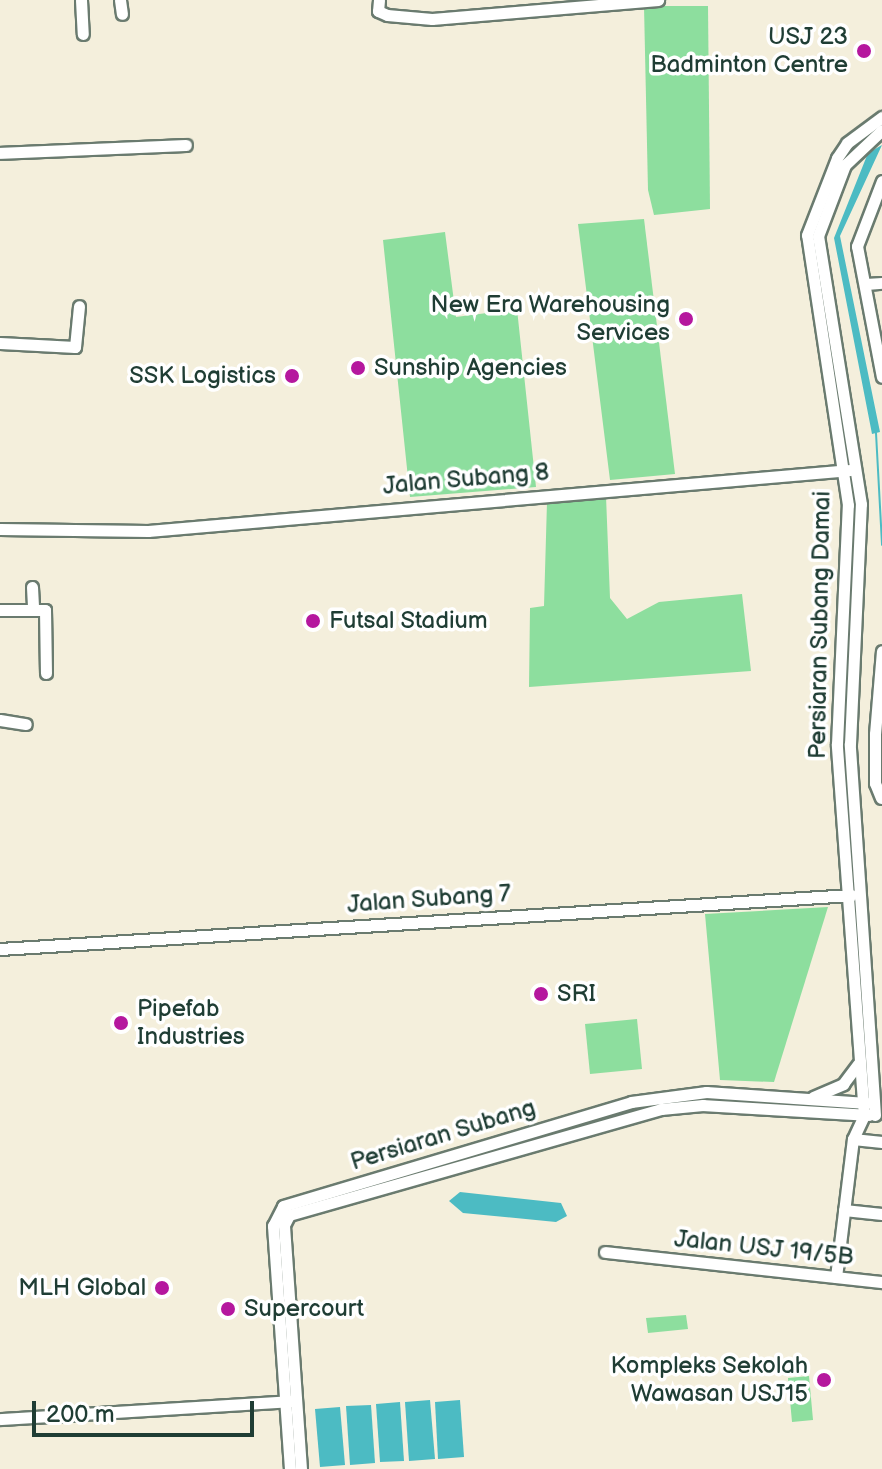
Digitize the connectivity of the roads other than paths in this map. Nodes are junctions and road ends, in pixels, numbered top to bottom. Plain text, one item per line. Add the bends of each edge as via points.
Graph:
1 (81, 0) edge
2 (120, 0) edge
3 (379, 0) edge
4 (658, 0) edge
5 (122, 14) dead end
6 (83, 34) dead end
7 (882, 117) edge
8 (882, 130) edge
9 (186, 145) dead end
10 (0, 153) edge
11 (882, 181) edge
12 (882, 215) edge
13 (865, 216) junction
14 (882, 283) edge
15 (866, 284) junction
16 (79, 306) dead end
17 (0, 343) edge
18 (880, 353) edge
19 (882, 377) edge
20 (859, 469) junction
21 (845, 470) junction
22 (0, 529) edge
23 (32, 587) dead end
24 (37, 607) junction
25 (0, 610) edge
26 (882, 651) edge
27 (46, 673) dead end
28 (880, 680) edge
29 (0, 720) edge
30 (26, 724) dead end
31 (881, 798) edge
32 (855, 808) junction
33 (860, 894) junction
34 (847, 895) junction
35 (0, 949) edge
36 (859, 1060) junction
37 (805, 1099) junction
38 (613, 1107) junction
39 (875, 1107) edge
40 (618, 1119) junction
41 (853, 1139) junction
42 (882, 1142) edge
43 (844, 1210) junction
44 (882, 1214) edge
45 (605, 1252) dead end
46 (836, 1277) junction
47 (882, 1282) edge
48 (291, 1400) junction
49 (0, 1419) edge
50 (290, 1469) edge
51 (301, 1469) edge

1 - 6 street
2 - 5 street
3 - 4 street via 378,11 387,15 446,19
7 - 21 street, Persiaran Subang Damai via 847,143 837,158 807,235
8 - 20 street, Persiaran Subang Damai via 845,165 818,236
9 - 10 street
11 - 13 street
12 - 13 street
13 - 15 street via 857,246
14 - 15 street
15 - 18 street
16 - 17 street via 75,347
18 - 19 street
20 - 21 street, Jalan Subang 8
20 - 32 street, Persiaran Subang Damai via 861,534 850,744
21 - 22 street, Jalan Subang 8 via 77,534
21 - 34 street, Persiaran Subang Damai via 848,532 837,744
23 - 24 street
24 - 25 street
24 - 27 street
26 - 28 street
28 - 31 street via 875,783
29 - 30 street
31 - 32 street via 865,792 856,798
32 - 33 street, Persiaran Subang Damai
33 - 34 street, Jalan Subang 7
33 - 39 street, Persiaran Subang Damai
34 - 35 street, Jalan Subang 7
34 - 36 street, Persiaran Subang Damai
36 - 37 street via 843,1084
36 - 39 street, Persiaran Subang Damai
37 - 38 street, Persiaran Subang via 706,1092
37 - 39 street, Persiaran Subang
38 - 40 street
38 - 48 street, Persiaran Subang via 283,1206 273,1226
39 - 40 street, Persiaran Subang via 703,1105
39 - 41 street
40 - 48 street, Persiaran Subang via 289,1215 284,1225
41 - 42 street
41 - 43 street
43 - 44 street
43 - 46 street
45 - 46 street, Jalan USJ 19/5B
46 - 47 street, Jalan USJ 19/5B
48 - 49 street
48 - 50 street, Persiaran Subang
48 - 51 street, Persiaran Subang

